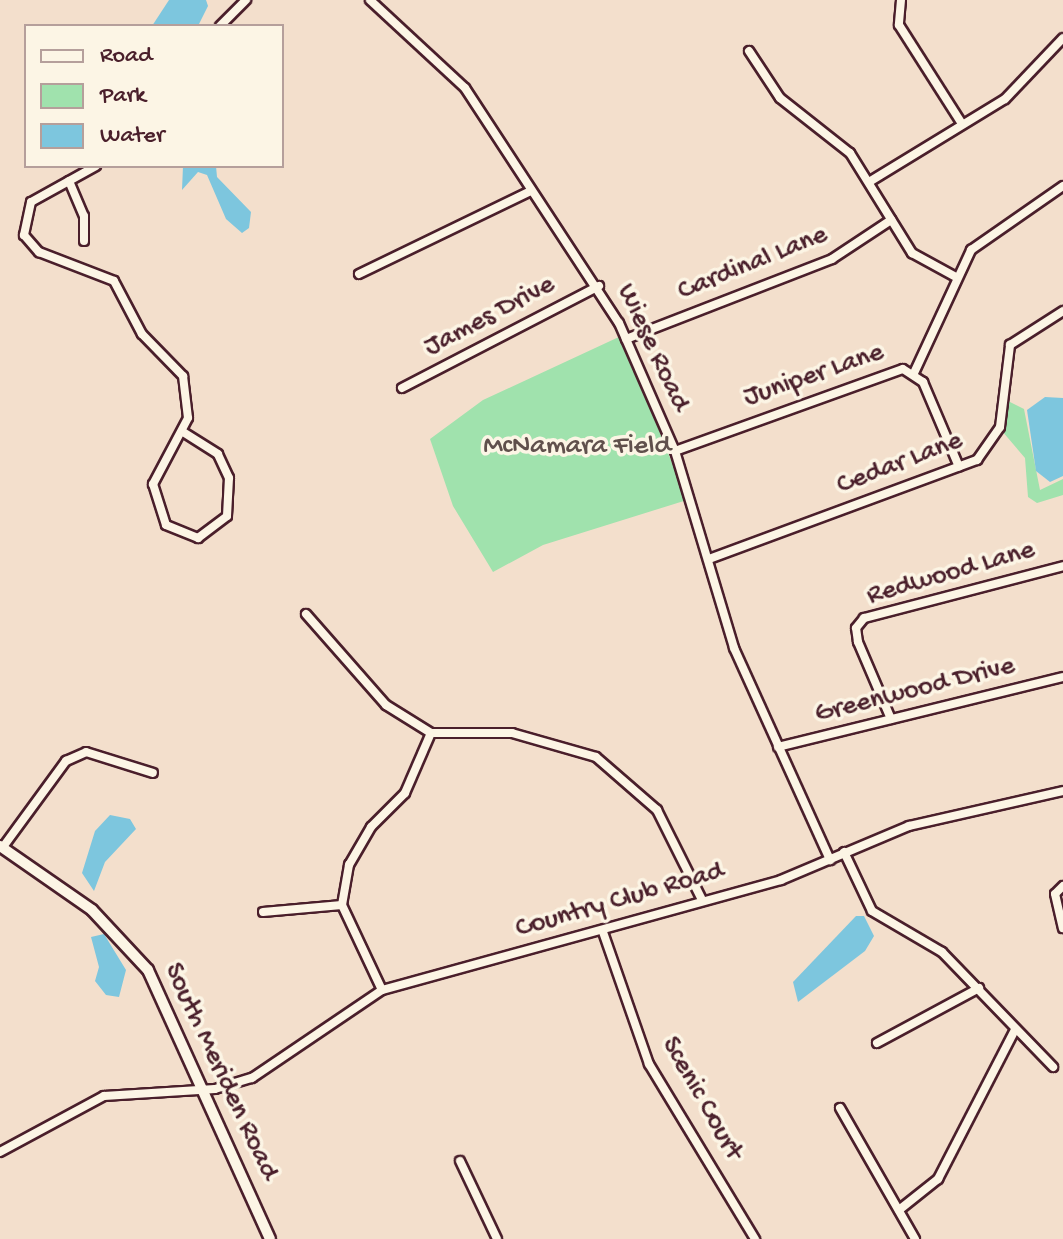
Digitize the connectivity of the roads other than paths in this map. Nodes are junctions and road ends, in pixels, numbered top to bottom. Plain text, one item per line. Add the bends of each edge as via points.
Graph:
1 (246, 0) edge
2 (370, 0) edge
3 (901, 0) edge
4 (222, 24) edge
5 (1063, 38) edge
6 (749, 51) dead end
7 (962, 124) junction
8 (92, 168) edge
9 (69, 181) junction
10 (869, 182) junction
11 (1063, 186) edge
12 (531, 191) junction
13 (891, 220) junction
14 (84, 241) dead end
15 (359, 274) dead end
16 (956, 277) junction
17 (599, 286) junction
18 (1063, 311) edge
19 (626, 339) junction
20 (914, 373) junction
21 (402, 388) dead end
22 (183, 432) junction
23 (675, 451) junction
24 (959, 467) junction
25 (709, 559) junction
26 (1063, 566) edge
27 (306, 614) dead end
28 (1063, 677) edge
29 (891, 719) junction
30 (431, 733) junction
31 (778, 747) junction
32 (153, 773) dead end
33 (1063, 791) edge
34 (1, 846) edge
35 (844, 852) junction
36 (830, 860) junction
37 (1063, 886) edge
38 (702, 900) junction
39 (342, 905) junction
40 (263, 912) dead end
41 (1063, 928) edge
42 (603, 932) junction
43 (979, 988) junction
44 (382, 990) junction
45 (1015, 1030) junction
46 (877, 1043) dead end
47 (1053, 1067) dead end
48 (206, 1089) junction
49 (840, 1108) dead end
50 (0, 1152) edge
51 (460, 1161) dead end
52 (899, 1210) junction
53 (270, 1239) edge
54 (497, 1239) edge
55 (755, 1239) edge
56 (915, 1239) edge

1 - 4 street
2 - 12 street, Wiese Road via 465,88
3 - 7 street via 899,25
5 - 7 street via 1005,99
6 - 10 street via 780,98 834,136
7 - 10 street
8 - 9 street
9 - 14 street via 84,216
9 - 22 street via 31,202 24,235 39,252 114,281 142,334 183,376 189,406
10 - 13 street
11 - 16 street via 971,250
12 - 15 street
12 - 17 street, Wiese Road
13 - 16 street via 912,253
13 - 19 street, Cardinal Lane via 832,259
16 - 20 street
17 - 19 street, Wiese Road
17 - 21 street, James Drive
18 - 24 street, Cedar Lane via 1010,345 1000,427 977,460
19 - 23 street, Wiese Road
20 - 23 street, Juniper Lane via 878,374
20 - 24 street, Juniper Lane
22 - 22 street via 153,484 166,525 198,538 227,516 229,478 218,454
23 - 25 street, Wiese Road
24 - 25 street, Cedar Lane
25 - 31 street, Wiese Road via 734,648
26 - 29 street, Redwood Lane via 864,618 858,642
27 - 30 street via 386,705
28 - 29 street, Greenwood Drive
29 - 31 street, Greenwood Drive
30 - 38 street via 525,735 596,757 657,810
30 - 39 street via 405,793 371,827 349,865
31 - 36 street, Wiese Road
32 - 34 street via 86,752 66,761
33 - 35 street, Country Club Road via 909,826
34 - 48 main road, South Meriden Road via 92,910 136,955 168,1002
35 - 36 street, Country Club Road
35 - 43 street via 872,911 942,952
36 - 38 street, Country Club Road
37 - 41 street via 1055,894
38 - 42 street, Country Club Road
39 - 40 street
39 - 44 street
42 - 44 street, Country Club Road
42 - 55 street, Scenic Court via 649,1064
43 - 45 street
43 - 46 street
44 - 48 street, Country Club Road via 252,1078
45 - 47 street
45 - 52 street via 938,1179
48 - 50 street, Country Club Road via 104,1096
48 - 53 main road, South Meriden Road
49 - 52 street
51 - 54 street
52 - 56 street

